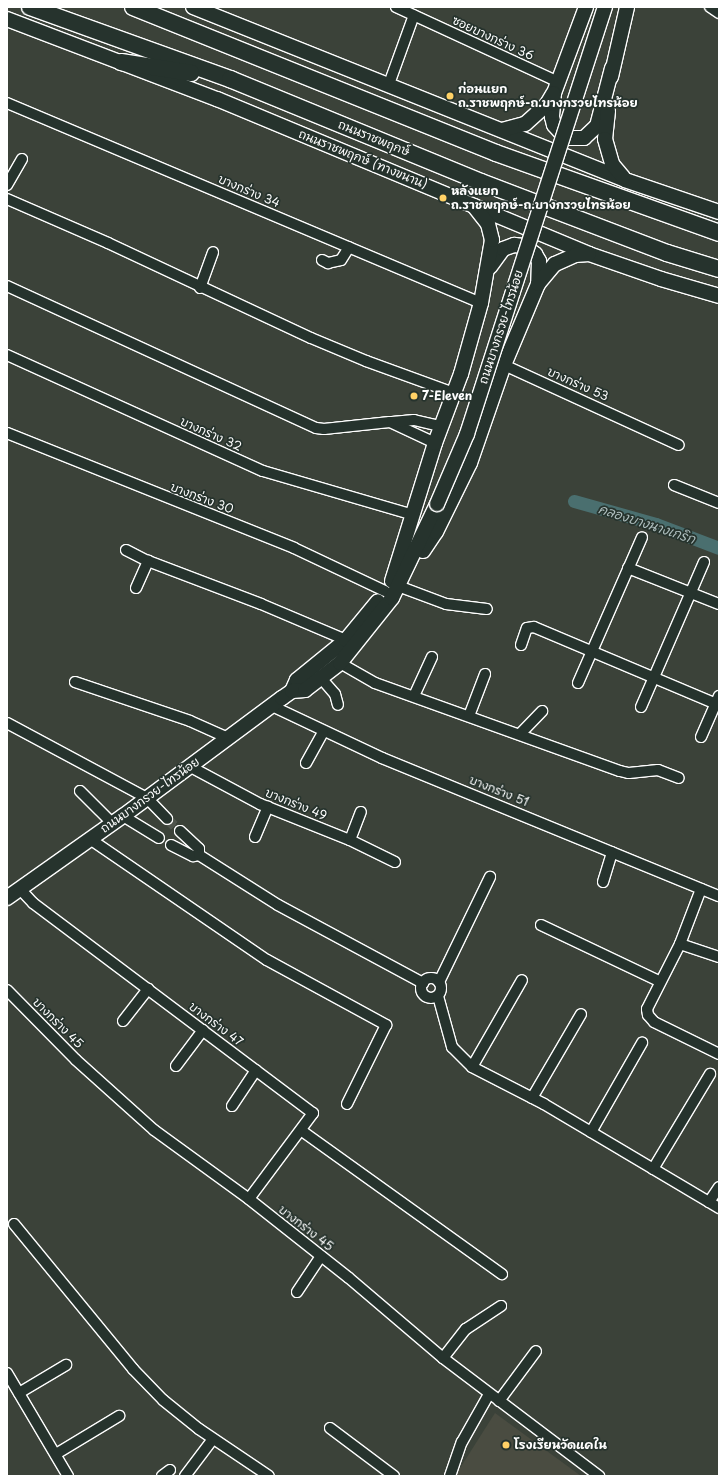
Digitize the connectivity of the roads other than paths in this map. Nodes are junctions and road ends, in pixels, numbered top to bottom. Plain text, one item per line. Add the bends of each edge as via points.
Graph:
1 (30, 7) edge
2 (133, 7) edge
3 (193, 7) edge
4 (396, 7) edge
5 (586, 7) edge
6 (598, 7) edge
7 (605, 7) edge
8 (627, 7) edge
9 (710, 7) edge
10 (412, 12) edge
11 (719, 13) edge
12 (7, 20) edge
13 (121, 62) junction
14 (612, 68) junction
15 (230, 79) junction
16 (389, 84) junction
17 (556, 88) junction
18 (7, 103) edge
19 (502, 130) junction
20 (22, 160) dead end
21 (625, 180) junction
22 (7, 185) edge
23 (7, 199) edge
24 (471, 203) junction
25 (719, 212) edge
26 (719, 233) edge
27 (349, 247) junction
28 (213, 252) dead end
29 (589, 254) junction
30 (322, 260) dead end
31 (719, 269) edge
32 (487, 277) junction
33 (538, 284) junction
34 (7, 286) edge
35 (200, 288) junction
36 (719, 296) edge
37 (482, 303) junction
38 (7, 355) edge
39 (504, 365) junction
40 (454, 393) junction
41 (390, 422) junction
42 (441, 426) junction
43 (7, 433) edge
44 (435, 444) junction
45 (679, 445) dead end
46 (674, 485) dead end
47 (719, 502) edge
48 (434, 503) junction
49 (412, 515) junction
50 (642, 537) dead end
51 (126, 550) dead end
52 (148, 561) junction
53 (704, 562) dead end
54 (628, 568) junction
55 (404, 573) junction
56 (391, 586) junction
57 (136, 588) dead end
58 (691, 593) junction
59 (719, 604) edge
60 (487, 609) dead end
61 (346, 640) junction
62 (521, 645) dead end
63 (592, 650) junction
64 (432, 657) dead end
65 (340, 662) junction
66 (485, 674) dead end
67 (654, 677) junction
68 (321, 678) junction
69 (75, 682) dead end
70 (578, 683) dead end
71 (292, 691) junction
72 (414, 696) junction
73 (718, 702) edge
74 (338, 705) dead end
75 (272, 706) junction
76 (641, 707) dead end
77 (542, 711) dead end
78 (469, 716) junction
79 (7, 723) edge
80 (323, 732) junction
81 (520, 734) junction
82 (701, 737) dead end
83 (228, 738) junction
84 (306, 763) dead end
85 (189, 766) junction
86 (679, 778) dead end
87 (80, 791) dead end
88 (147, 798) junction
89 (268, 807) junction
90 (361, 812) dead end
91 (167, 819) tunnel mouth
92 (117, 820) junction
93 (180, 831) tunnel mouth
94 (255, 837) dead end
95 (159, 838) dead end
96 (90, 839) junction
97 (350, 840) junction
98 (171, 845) dead end
99 (612, 852) junction
100 (199, 855) junction
101 (395, 862) dead end
102 (490, 877) dead end
103 (603, 882) dead end
104 (20, 889) junction
105 (700, 889) junction
106 (719, 896) edge
107 (7, 898) edge
108 (541, 925) dead end
109 (680, 944) junction
110 (719, 957) edge
111 (522, 980) dead end
112 (659, 981) junction
113 (440, 982) junction
114 (423, 983) junction
115 (148, 989) junction
116 (7, 990) edge
117 (438, 996) junction
118 (581, 1014) dead end
119 (123, 1021) dead end
120 (203, 1030) junction
121 (642, 1043) dead end
122 (719, 1054) edge
123 (176, 1066) dead end
124 (472, 1067) junction
125 (256, 1070) junction
126 (710, 1074) dead end
127 (532, 1098) junction
128 (347, 1104) dead end
129 (232, 1106) dead end
130 (302, 1131) junction
131 (591, 1132) junction
132 (653, 1169) junction
133 (719, 1187) edge
134 (249, 1199) junction
135 (709, 1202) junction
136 (719, 1208) edge
137 (14, 1224) dead end
138 (321, 1256) junction
139 (502, 1274) dead end
140 (297, 1292) dead end
141 (501, 1306) dead end
142 (536, 1351) dead end
143 (443, 1358) junction
144 (66, 1365) dead end
145 (7, 1373) edge
146 (19, 1393) junction
147 (489, 1394) junction
148 (499, 1401) junction
149 (119, 1416) dead end
150 (330, 1428) dead end
151 (213, 1439) junction
152 (56, 1454) junction
153 (68, 1476) edge
154 (186, 1476) edge
155 (269, 1476) edge
156 (394, 1476) edge
157 (450, 1476) edge
158 (598, 1476) edge

1 - 15 main road, ถนนราชพฤกษ์
2 - 26 main road via 496,153
3 - 16 main road
4 - 10 street, ซอยบางกร่าง 36
5 - 17 main road
6 - 48 main road, ถนนบางกรวย-ไทรน้อย via 461,432
7 - 48 main road, ถนนบางกรวย-ไทรน้อย, bridge via 466,434
8 - 14 main road
9 - 11 street
10 - 16 street
10 - 17 street, ซอยบางกร่าง 36
12 - 13 main road, ถนนราชพฤกษ์ (ทางขนาน)
13 - 15 main road
13 - 24 main road, ถนนราชพฤกษ์ (ทางขนาน)
14 - 17 main road via 600,118 592,133 584,138 569,138 554,125 552,117
14 - 21 main road via 605,139 612,164
15 - 31 main road, ถนนราชพฤกษ์ via 481,182 667,253
16 - 19 main road
17 - 19 main road via 547,104 525,124
18 - 27 street, บางกร่าง 34
19 - 21 main road
20 - 22 street
21 - 25 main road
23 - 35 street via 108,243
24 - 29 main road, ถนนราชพฤกษ์ (ทางขนาน)
24 - 32 main road via 488,224 492,240
27 - 30 street via 341,260
27 - 37 street, บางกร่าง 34
28 - 35 street
29 - 33 main road via 575,255 555,264
29 - 36 main road, ถนนราชพฤกษ์ (ทางขนาน)
32 - 33 main road via 494,260 503,248 524,246 535,254 539,261
32 - 37 main road
33 - 39 main road
34 - 41 street via 316,428 324,430
35 - 40 street via 366,361
37 - 40 main road
38 - 49 street, บางกร่าง 32 via 263,471
39 - 45 street, บางกร่าง 53
39 - 55 main road via 470,463 436,532
40 - 42 main road
41 - 42 street via 414,420
41 - 44 street
42 - 44 main road
43 - 56 street, บางกร่าง 30
44 - 49 main road
46 - 47 street
48 - 55 main road, ถนนบางกรวย-ไทรน้อย
48 - 56 main road, ถนนบางกรวย-ไทรน้อย
49 - 56 main road
50 - 54 street
51 - 52 street
52 - 57 street
52 - 61 street
53 - 58 street
54 - 58 street
54 - 63 street
55 - 56 main road, ถนนบางกรวย-ไทรน้อย
56 - 60 street, บางกร่าง 30 via 446,604
56 - 61 main road, ถนนบางกรวย-ไทรน้อย
56 - 65 main road, ถนนบางกรวย-ไทรน้อย via 384,608
58 - 59 street
58 - 67 street
61 - 71 main road, ถนนบางกรวย-ไทรน้อย via 297,680
62 - 63 street via 528,628 534,627
63 - 67 street
63 - 70 street
64 - 72 street
65 - 68 main road, ถนนบางกรวย-ไทรน้อย
65 - 72 street via 364,678
66 - 78 street
67 - 73 street
67 - 76 street
68 - 71 main road, ถนนบางกรวย-ไทรน้อย via 304,690
68 - 74 street via 335,694
69 - 83 street via 190,721
71 - 75 main road, ถนนบางกรวย-ไทรน้อย
72 - 78 street
73 - 82 street
75 - 80 street, บางกร่าง 51
75 - 83 main road, ถนนบางกรวย-ไทรน้อย
77 - 81 street
78 - 81 street
79 - 88 street
80 - 84 street
80 - 99 street, บางกร่าง 51
81 - 86 street via 620,771 629,773 658,770
83 - 85 main road, ถนนบางกรวย-ไทรน้อย
85 - 88 main road, ถนนบางกรวย-ไทรน้อย
85 - 89 street, บางกร่าง 49
87 - 92 street
88 - 91 street
88 - 92 main road, ถนนบางกรวย-ไทรน้อย
89 - 94 street
89 - 97 street, บางกร่าง 49
90 - 97 street
92 - 95 street
92 - 96 main road, ถนนบางกรวย-ไทรน้อย
93 - 100 street via 199,849
96 - 104 main road, ถนนบางกรวย-ไทรน้อย
96 - 128 street via 267,960 386,1025
97 - 101 street, บางกร่าง 49
98 - 100 street via 194,856
99 - 103 street
99 - 105 street, บางกร่าง 51
100 - 114 street via 278,904
102 - 113 street
104 - 107 main road, ถนนบางกรวย-ไทรน้อย
104 - 115 street, บางกร่าง 47 via 33,903
105 - 106 street, บางกร่าง 51
105 - 109 street
108 - 112 street
109 - 110 street
109 - 112 street
111 - 124 street
112 - 122 street via 647,1009 648,1015 654,1022
113 - 114 street via 431,978
113 - 117 street via 442,987
114 - 117 street via 422,992 425,996
115 - 119 street
115 - 120 street, บางกร่าง 47
116 - 134 street, บางกร่าง 45 via 76,1060 154,1130
117 - 124 street via 452,1047
118 - 127 street
120 - 123 street
120 - 125 street, บางกร่าง 47
121 - 131 street
124 - 127 street
125 - 129 street
125 - 130 street, บางกร่าง 47 via 313,1113
126 - 132 street
127 - 131 street
130 - 134 street, บางกร่าง 47
130 - 139 street
131 - 132 street
132 - 135 street
133 - 135 street
134 - 138 street, บางกร่าง 45
135 - 136 street
137 - 151 street via 133,1369 163,1400
138 - 140 street
138 - 143 street, บางกร่าง 45
141 - 143 street via 466,1329
142 - 148 street
143 - 147 street, บางกร่าง 45
144 - 146 street
145 - 146 street
146 - 152 street
147 - 148 street, บางกร่าง 45
147 - 157 street via 462,1442
148 - 158 street, บางกร่าง 45
149 - 152 street
150 - 156 street
151 - 154 street
151 - 155 street
152 - 153 street

